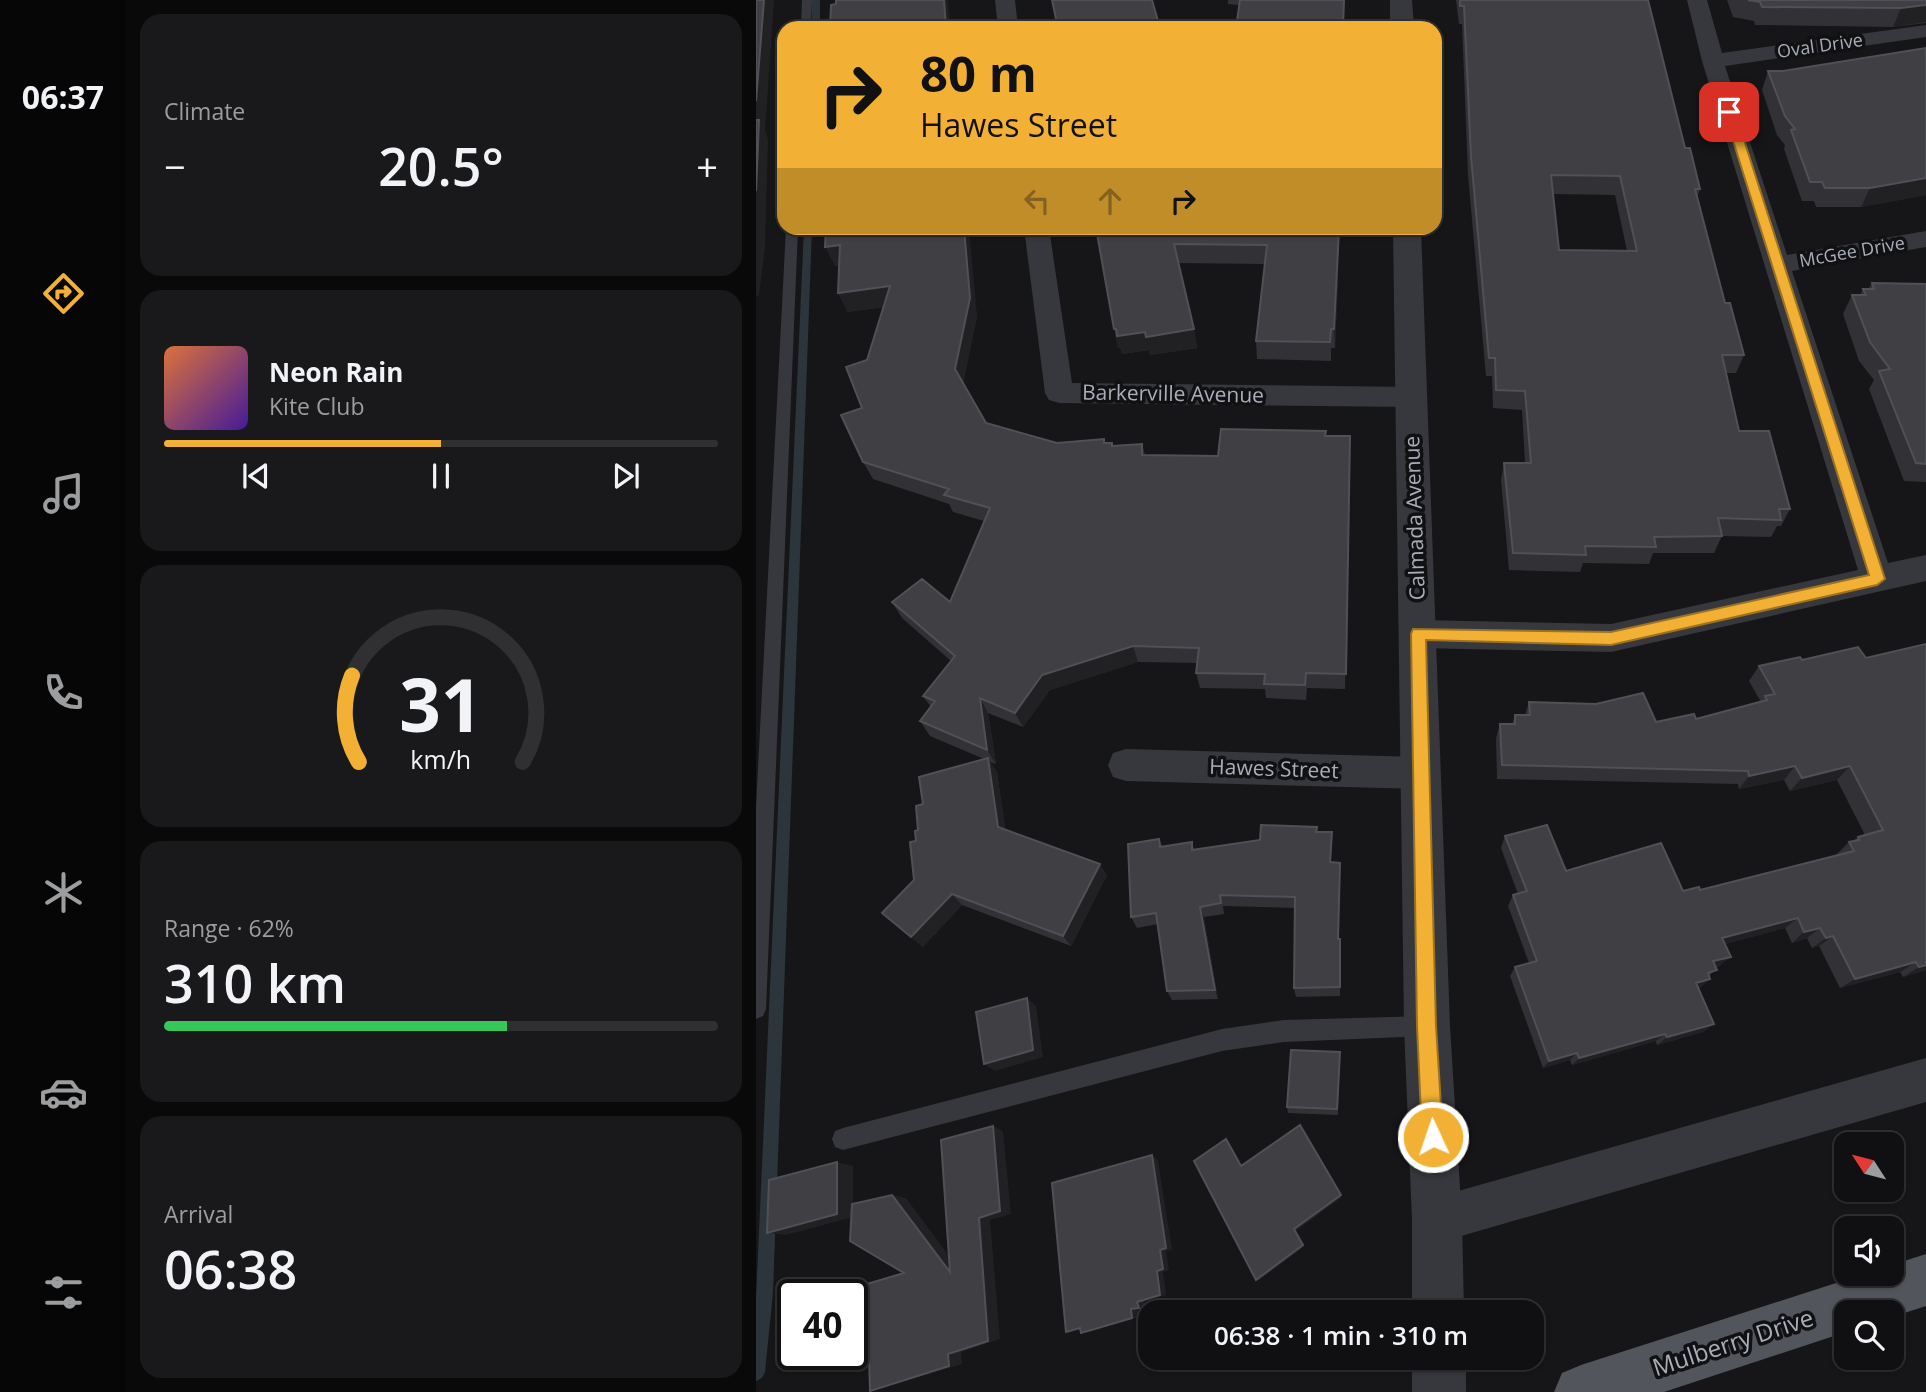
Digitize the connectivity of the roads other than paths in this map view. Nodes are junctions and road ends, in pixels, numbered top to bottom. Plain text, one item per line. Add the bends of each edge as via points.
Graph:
1 (807, 0) edge
2 (1004, 0) edge
3 (1401, 0) edge
4 (1697, 0) edge
5 (806, 21) edge
6 (1007, 21) edge
7 (1402, 21) edge
8 (1926, 32) edge
9 (1713, 61) junction
10 (792, 235) edge
11 (1037, 235) edge
12 (1407, 235) edge
13 (1926, 239) edge
14 (1778, 265) junction
15 (1412, 397) junction
16 (1926, 568) edge
17 (1877, 579) junction
18 (1419, 634) junction
19 (1126, 765) dead end
20 (1421, 773) junction
21 (756, 1009) edge
22 (1427, 1026) junction
23 (1926, 1080) edge
24 (843, 1139) dead end
25 (1437, 1220) junction
26 (1926, 1280) edge
27 (1438, 1300) edge
28 (1439, 1370) edge
29 (1439, 1392) edge
30 (1581, 1392) edge

1 - 5 lane
2 - 6 street
3 - 7 street
4 - 9 street
8 - 9 street, Oval Drive
9 - 14 street
10 - 21 lane
11 - 15 street, Barkerville Avenue via 1059,393
12 - 15 street, Calmada Avenue
13 - 14 street, McGee Drive
14 - 17 street
15 - 18 street, Calmada Avenue
16 - 17 street
17 - 18 street via 1611,639
18 - 20 street, Calmada Avenue
19 - 20 street, Hawes Street
20 - 22 street, Calmada Avenue
22 - 24 lane via 1321,1028 1222,1040
22 - 25 street, Calmada Avenue
23 - 25 street
25 - 27 street, Calmada Avenue
26 - 30 main road, Mulberry Drive
28 - 29 street

